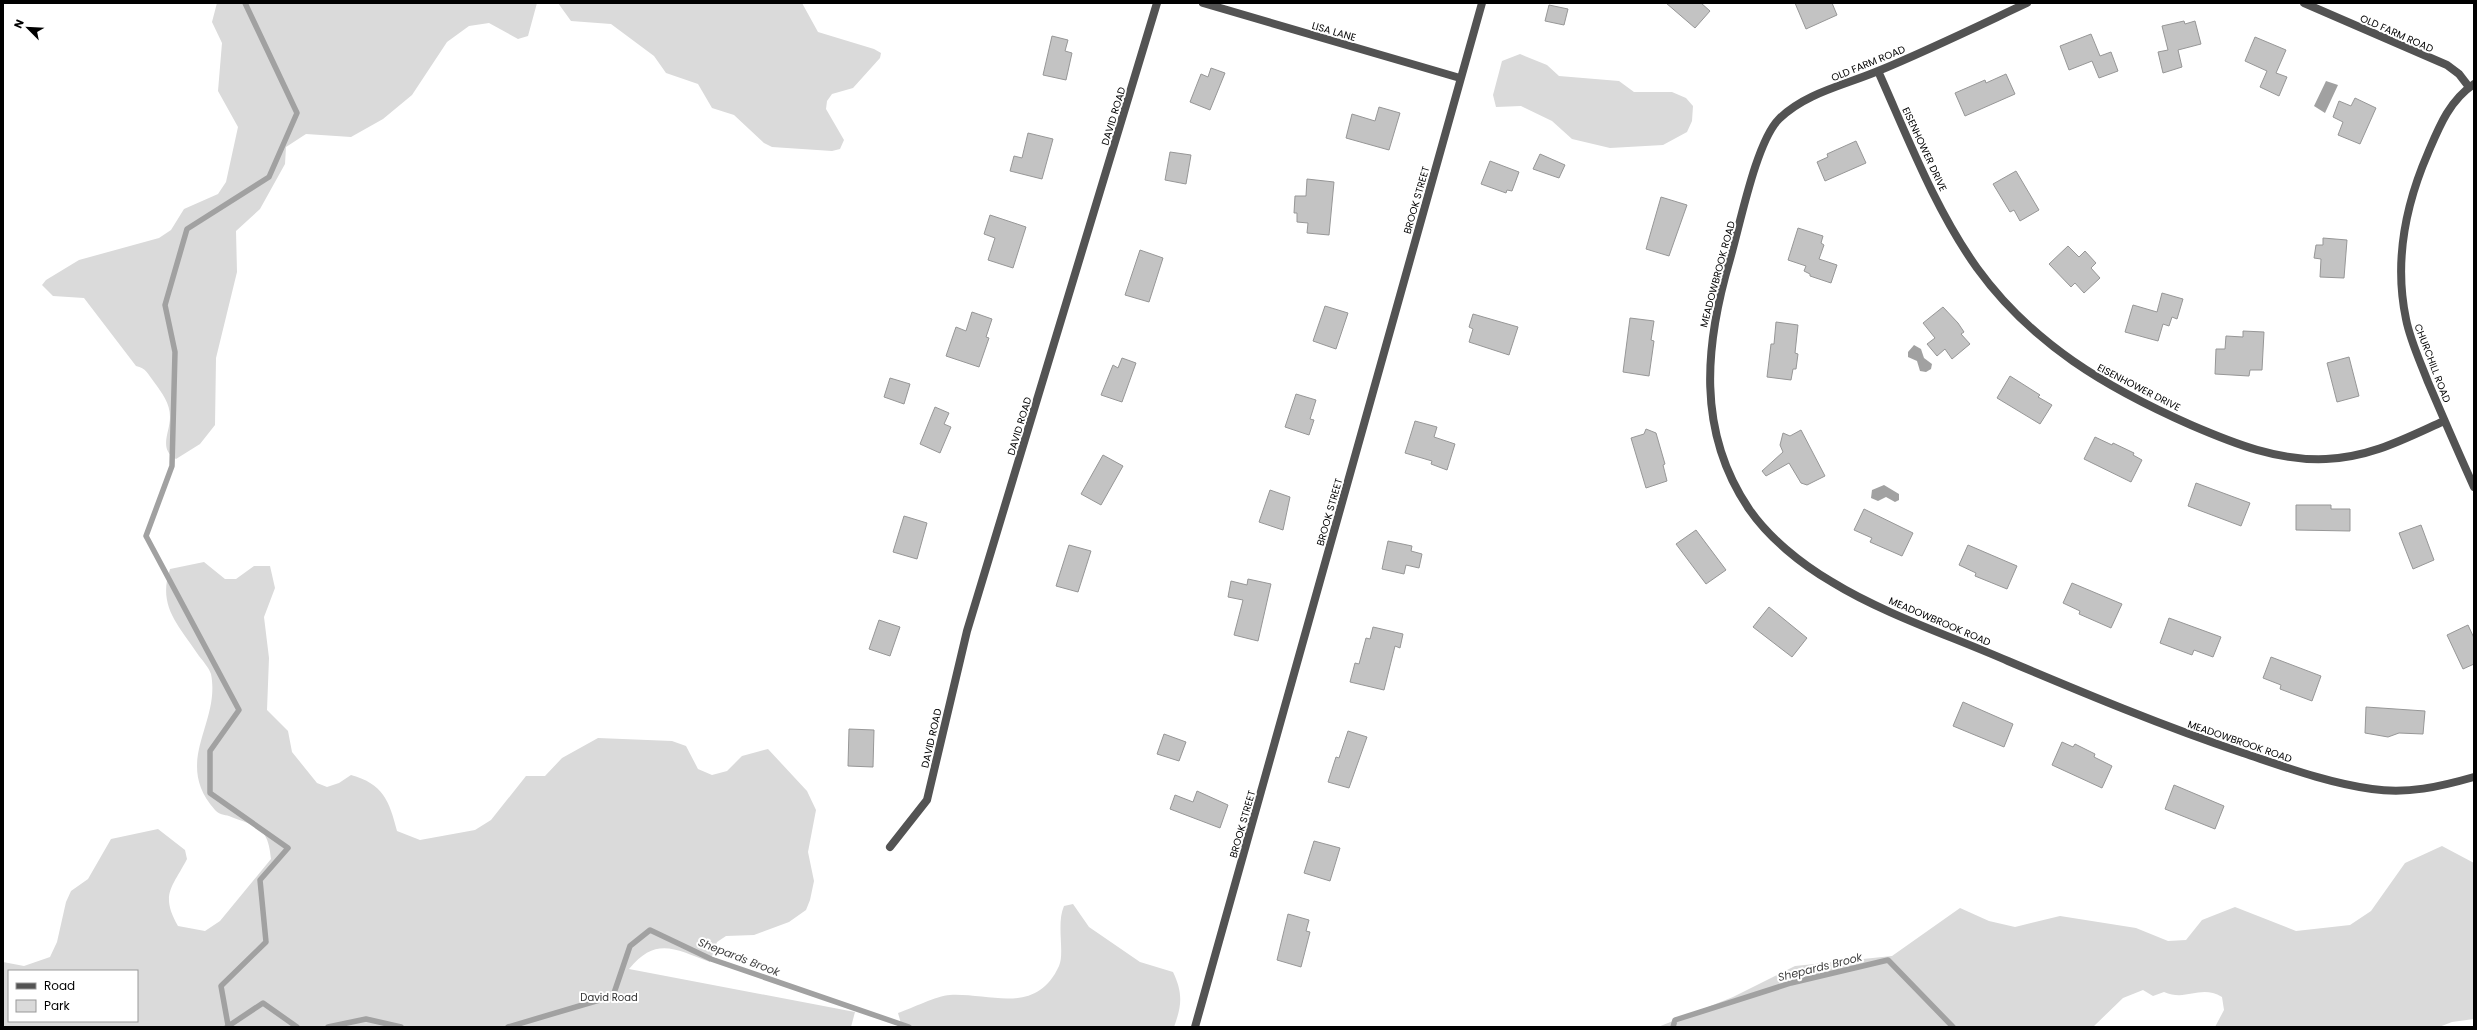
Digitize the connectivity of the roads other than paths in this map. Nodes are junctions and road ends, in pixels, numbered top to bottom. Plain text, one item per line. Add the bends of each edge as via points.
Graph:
1 (1157, 3) edge
2 (1203, 3) edge
3 (1482, 3) edge
4 (2027, 3) edge
5 (2304, 3) edge
6 (1878, 71) junction
7 (1460, 78) junction
8 (2471, 86) edge
9 (1753, 179) joint
10 (2444, 421) junction
11 (2474, 487) edge
12 (2474, 777) edge
13 (890, 847) dead end
14 (1195, 1027) edge

1 - 13 street, DAVID ROAD via 967,631 927,800
2 - 7 street, LISA LANE
3 - 7 street, BROOK STREET
4 - 6 street, OLD FARM ROAD
5 - 8 street, OLD FARM ROAD via 2447,66
6 - 9 street, OLD FARM ROAD via 1817,94 1779,119 1763,144
6 - 10 street, EISENHOWER DRIVE via 1943,211 1977,268 2020,318 2070,360 2103,382 2141,402 2223,438 2277,455 2305,459 2354,456 2380,450
7 - 14 street, BROOK STREET
8 - 10 street, CHURCHILL ROAD via 2446,111 2410,201 2402,241 2401,285 2406,320
9 - 12 street, MEADOWBROOK ROAD via 1728,265 1711,340 1709,370 1712,411 1722,454 1741,496 1761,523 1807,567 1834,584 1874,603 2093,697 2204,739 2325,779 2367,789 2410,791 2430,789
10 - 11 street, CHURCHILL ROAD

